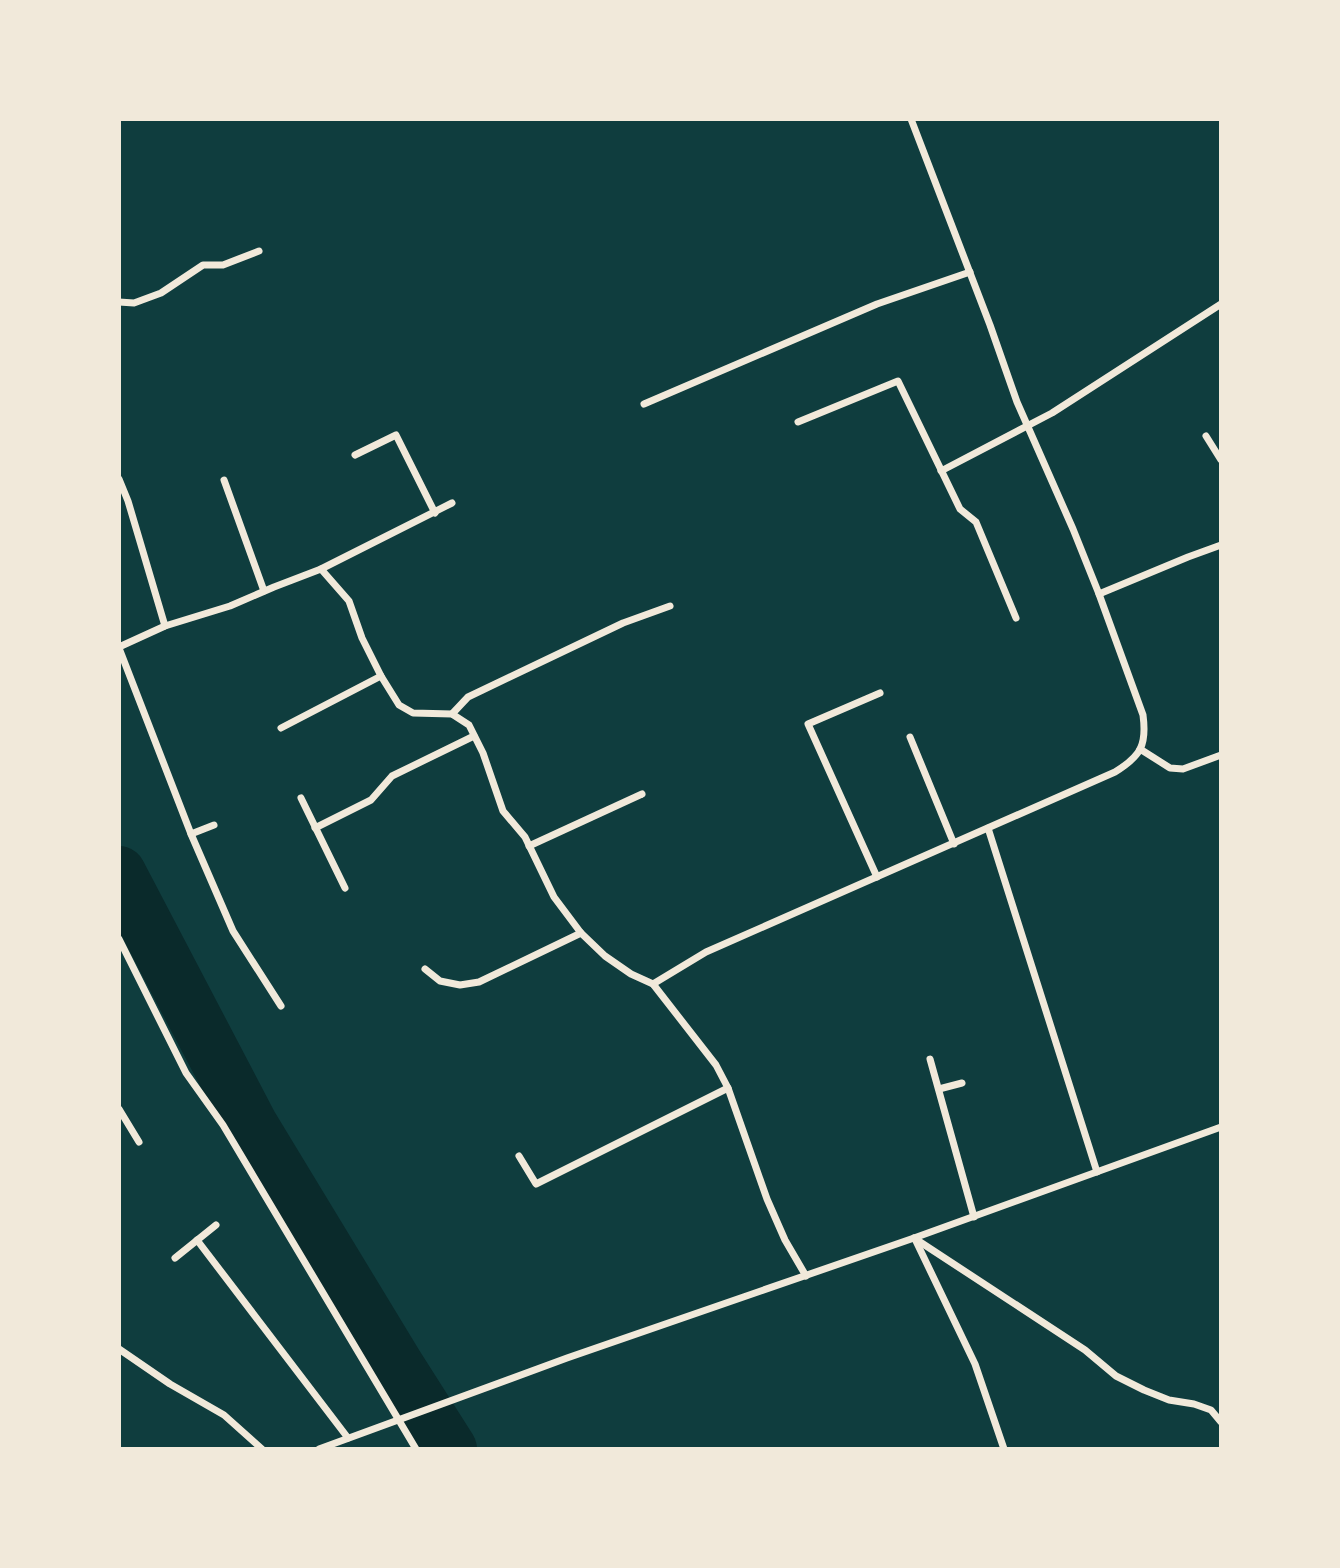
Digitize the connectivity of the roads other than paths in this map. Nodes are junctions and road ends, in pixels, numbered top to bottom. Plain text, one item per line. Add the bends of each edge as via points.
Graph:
1 (911, 119) edge
2 (259, 251) dead end
3 (970, 272) junction
4 (119, 302) edge
5 (1221, 304) edge
6 (644, 404) dead end
7 (798, 422) dead end
8 (1028, 427) junction
9 (1206, 436) dead end
10 (355, 455) dead end
11 (1221, 460) edge
12 (941, 471) junction
13 (119, 479) edge
14 (225, 480) dead end
15 (452, 503) dead end
16 (435, 513) junction
17 (1221, 545) edge
18 (321, 569) junction
19 (264, 592) junction
20 (1099, 594) junction
21 (670, 606) dead end
22 (1016, 618) dead end
23 (166, 626) junction
24 (119, 648) edge
25 (381, 676) junction
26 (880, 692) dead end
27 (452, 714) junction
28 (281, 728) dead end
29 (474, 736) junction
30 (910, 737) dead end
31 (1140, 749) junction
32 (1221, 755) edge
33 (642, 794) dead end
34 (301, 798) dead end
35 (214, 825) dead end
36 (315, 828) junction
37 (988, 828) junction
38 (191, 834) junction
39 (954, 844) junction
40 (529, 846) junction
41 (877, 877) junction
42 (345, 888) dead end
43 (581, 933) junction
44 (119, 939) edge
45 (425, 968) dead end
46 (653, 984) junction
47 (281, 1006) dead end
48 (930, 1059) dead end
49 (962, 1083) dead end
50 (728, 1088) junction
51 (939, 1089) junction
52 (119, 1109) edge
53 (1221, 1127) edge
54 (139, 1142) dead end
55 (519, 1156) dead end
56 (1097, 1172) junction
57 (974, 1217) junction
58 (216, 1225) dead end
59 (914, 1238) junction
60 (197, 1240) junction
61 (175, 1258) dead end
62 (806, 1276) junction
63 (119, 1349) edge
64 (402, 1419) junction
65 (1221, 1422) edge
66 (348, 1438) junction
67 (262, 1449) edge
68 (319, 1449) edge
69 (415, 1449) edge
70 (1004, 1449) edge

1 - 3 street
2 - 4 street via 223,265 203,265 161,293 134,303
3 - 6 street via 877,304
3 - 8 street
5 - 8 street
7 - 12 street via 898,381
8 - 12 street
8 - 20 street
9 - 11 street
10 - 16 street via 396,435
12 - 22 street via 960,509 976,522
13 - 23 street
14 - 19 street
15 - 16 street
16 - 18 street
17 - 20 street
18 - 19 street
18 - 25 street via 349,601
19 - 23 street
20 - 31 street via 1143,715 1145,733
21 - 27 street via 468,697
23 - 24 street
24 - 38 street
25 - 27 street via 399,705 413,713
25 - 28 street
26 - 41 street via 808,724
27 - 29 street via 469,725
29 - 36 street via 392,776 371,800
29 - 40 street via 503,811
30 - 39 street
31 - 32 street via 1170,768 1183,769
31 - 37 street via 1131,763 1115,772
33 - 40 street
34 - 36 street
35 - 38 street
36 - 42 street
37 - 39 street
37 - 56 street
38 - 47 street via 233,931
39 - 41 street
40 - 43 street via 554,897
41 - 46 street via 706,952
43 - 45 street via 479,982 440,981
43 - 46 street via 605,956
44 - 64 street via 186,1073 223,1125
46 - 50 street via 716,1065
48 - 51 street
49 - 51 street
50 - 55 street via 536,1184
50 - 62 street via 767,1199
51 - 57 street
52 - 54 street
53 - 56 street
56 - 57 street
57 - 59 street
58 - 60 street
59 - 62 street
59 - 65 street via 1085,1350 1116,1376 1169,1401 1211,1410
59 - 70 street via 975,1364
60 - 61 street
60 - 66 street
62 - 64 street
63 - 67 street via 225,1415
64 - 66 street
64 - 69 street
66 - 68 street

